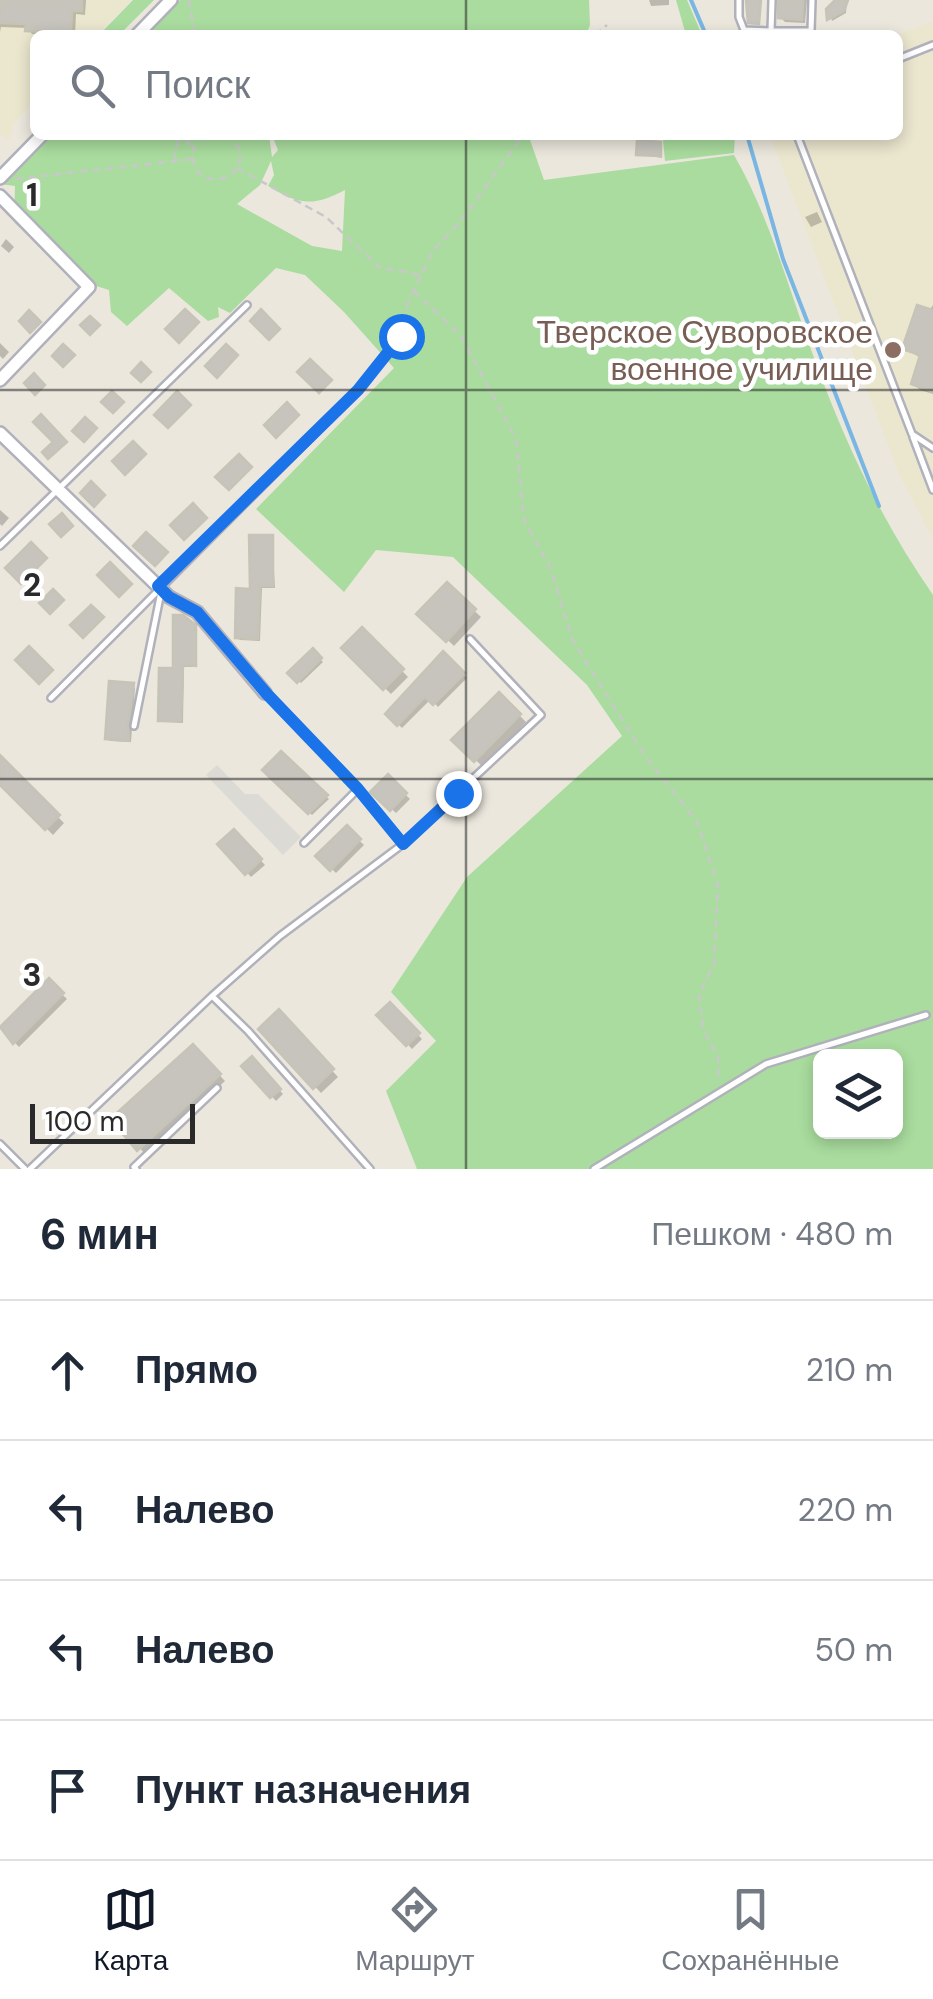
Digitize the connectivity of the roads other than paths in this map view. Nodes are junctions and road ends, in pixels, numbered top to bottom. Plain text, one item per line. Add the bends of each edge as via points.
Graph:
1 (171, 0) edge
2 (740, 0) edge
3 (772, 0) edge
4 (812, 0) edge
5 (141, 30) edge
6 (744, 30) edge
7 (771, 30) edge
8 (811, 30) edge
9 (933, 45) edge
10 (903, 57) edge
11 (38, 140) edge
12 (799, 140) edge
13 (4, 179) edge
14 (0, 196) edge
15 (246, 305) dead end
16 (0, 380) edge
17 (358, 390) road end
18 (0, 433) edge
19 (912, 434) junction
20 (933, 448) edge
21 (933, 490) edge
22 (58, 491) junction
23 (0, 546) edge
24 (160, 588) junction
25 (470, 640) dead end
26 (266, 693) joint
27 (51, 698) dead end
28 (134, 726) dead end
29 (358, 789) junction
30 (304, 843) dead end
31 (403, 844) junction
32 (212, 996) junction
33 (926, 1016) dead end
34 (217, 1088) dead end
35 (0, 1144) edge
36 (28, 1169) edge
37 (136, 1169) edge
38 (370, 1169) edge
39 (594, 1169) edge

1 - 5 street
2 - 6 lane
3 - 7 lane
4 - 8 lane
9 - 10 lane
11 - 13 street
12 - 19 lane
14 - 16 street via 89,287
15 - 22 lane
17 - 24 lane
18 - 22 street
19 - 20 lane
19 - 21 lane
22 - 23 lane
22 - 24 street
24 - 26 street via 197,612
24 - 27 lane
24 - 28 lane
25 - 31 lane via 541,714
26 - 29 lane
29 - 30 lane
29 - 31 lane
31 - 32 lane
32 - 36 lane
32 - 38 lane
33 - 39 lane via 766,1064
34 - 37 lane
35 - 36 lane

